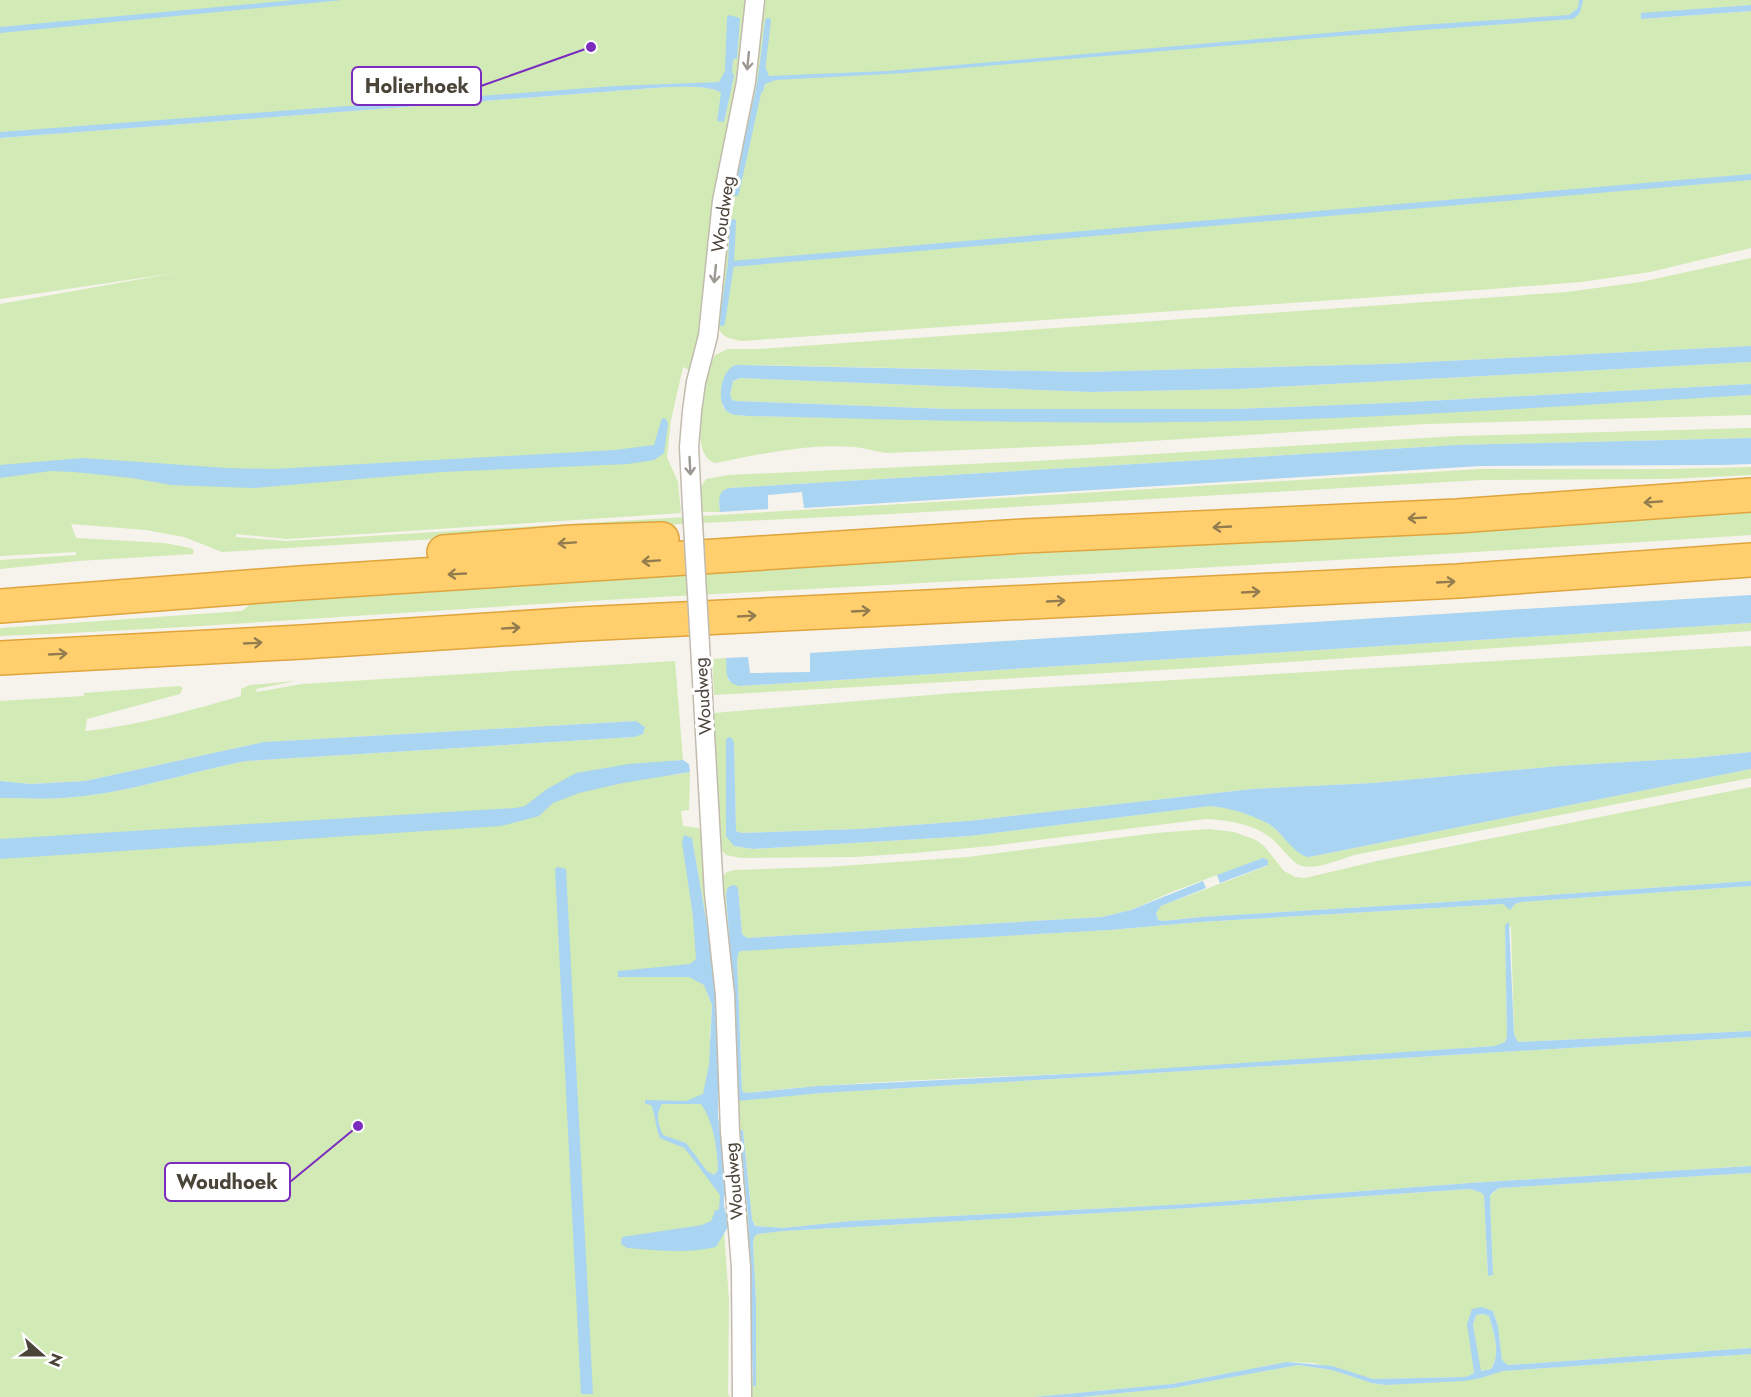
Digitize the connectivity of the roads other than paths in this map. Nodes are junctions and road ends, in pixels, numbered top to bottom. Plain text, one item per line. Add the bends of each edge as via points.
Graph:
1 (754, 1) edge
2 (1751, 495) edge
3 (1024, 536) junction
4 (1751, 560) edge
5 (0, 586) edge
6 (0, 606) edge
7 (0, 658) edge
8 (742, 1397) edge

1 -> 8 street, Woudweg, bridge via 746,82 722,201 708,336 696,382 689,447 714,893 725,995 740,1258
2 -> 3 highway via 1457,516
3 -> 5 highway via 739,536 584,542
3 -> 6 highway
7 -> 4 highway via 580,624 1458,581

